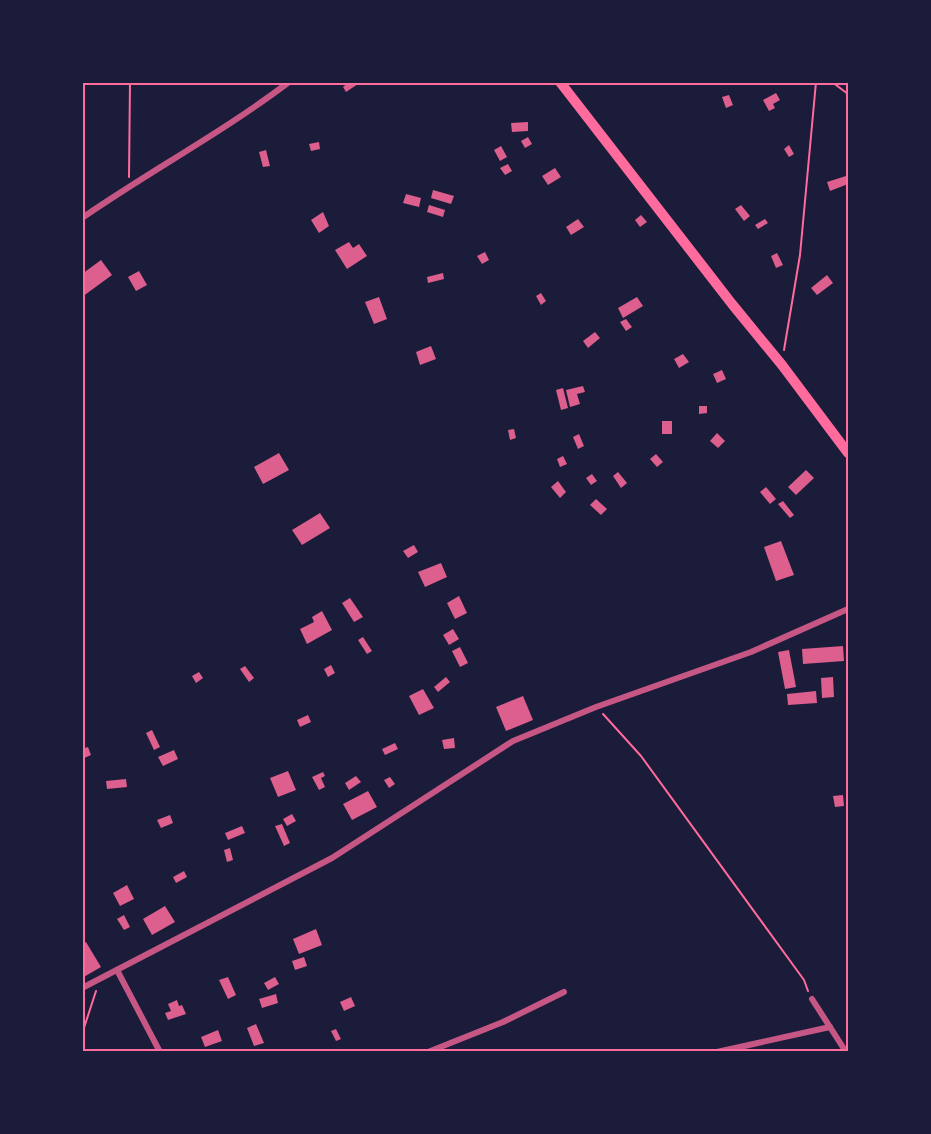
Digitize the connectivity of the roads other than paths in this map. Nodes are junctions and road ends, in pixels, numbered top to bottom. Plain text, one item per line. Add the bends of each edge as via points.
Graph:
1 (289, 82) edge
2 (560, 82) edge
3 (82, 218) edge
4 (849, 453) edge
5 (849, 609) edge
6 (117, 970) junction
7 (82, 988) edge
8 (564, 992) dead end
9 (812, 999) road end
10 (830, 1027) junction
11 (160, 1052) edge
12 (428, 1052) edge
13 (717, 1052) edge
14 (846, 1052) edge

1 - 3 street via 261,104
2 - 4 main road
5 - 6 street via 751,652 513,741 332,858
6 - 7 street
6 - 11 street
8 - 12 street
9 - 10 street
10 - 13 street
10 - 14 street

